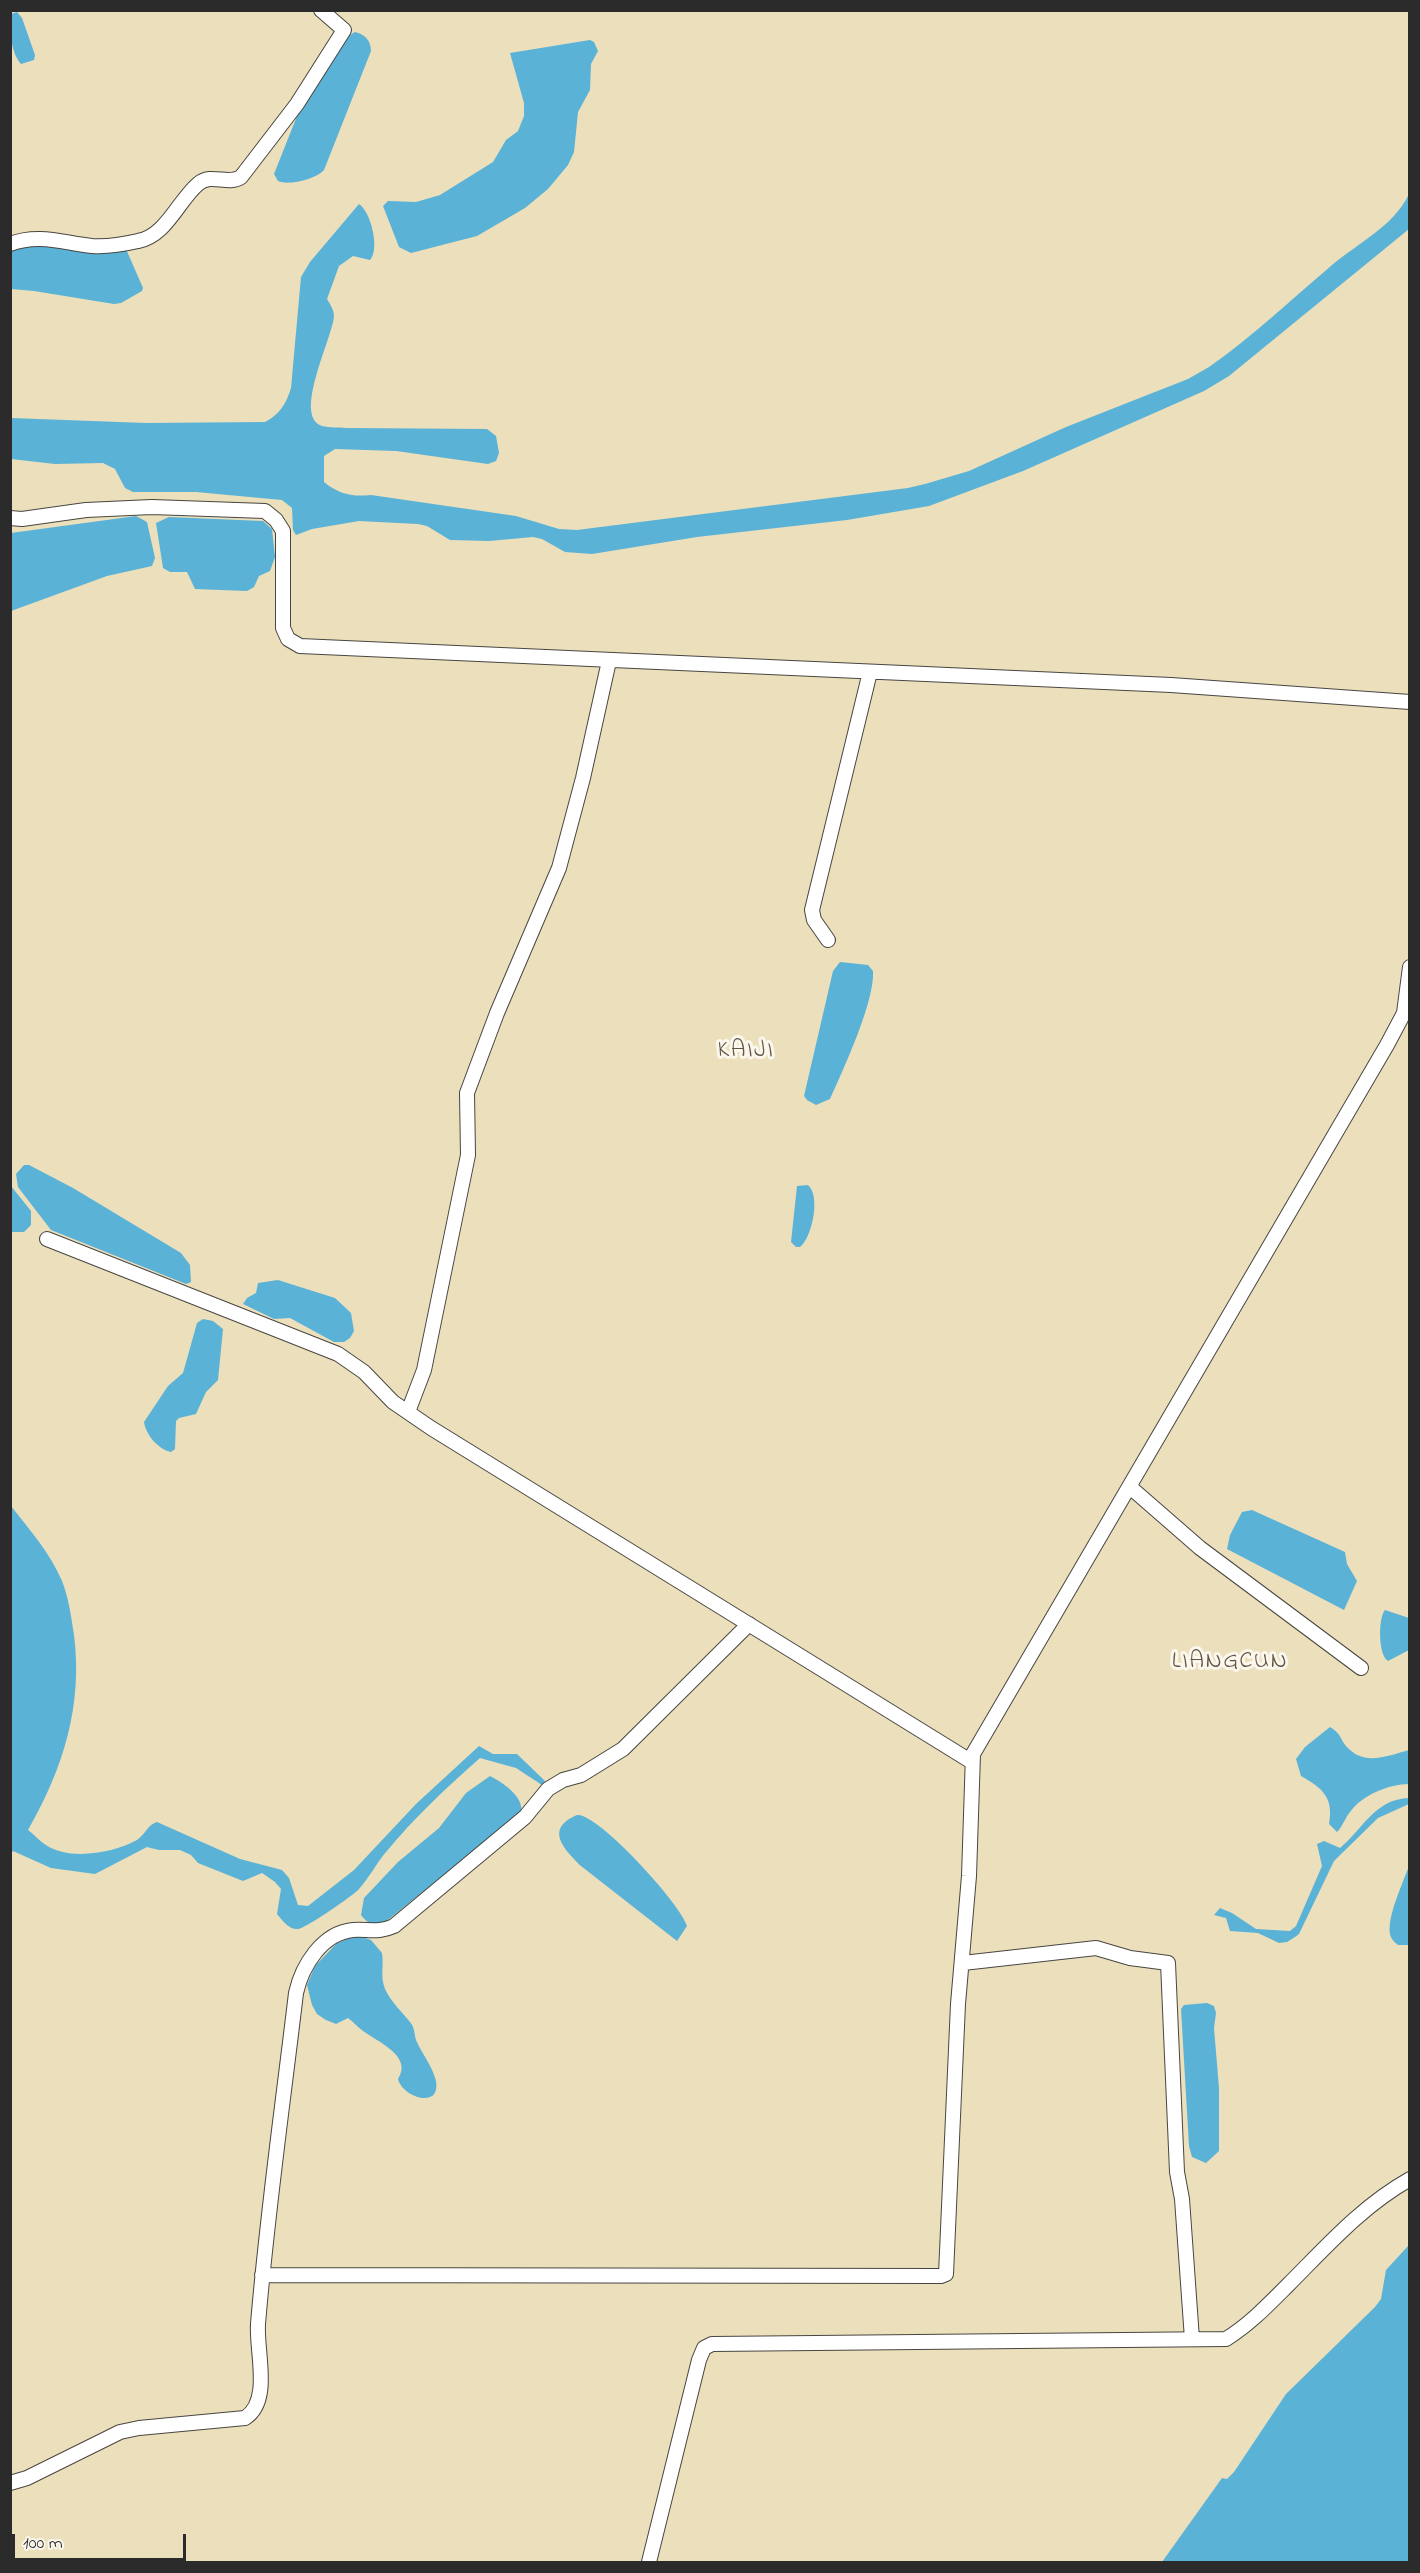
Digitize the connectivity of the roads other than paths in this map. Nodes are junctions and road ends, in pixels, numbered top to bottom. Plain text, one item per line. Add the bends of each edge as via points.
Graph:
1 (321, 10) edge
2 (10, 244) edge
3 (10, 518) edge
4 (609, 661) junction
5 (870, 672) junction
6 (1410, 702) edge
7 (828, 940) dead end
8 (1410, 967) edge
9 (1407, 1009) edge
10 (46, 1239) dead end
11 (408, 1412) junction
12 (1130, 1486) junction
13 (749, 1624) junction
14 (1361, 1668) dead end
15 (972, 1762) junction
16 (963, 1963) junction
17 (1410, 2179) edge
18 (262, 2275) junction
19 (1192, 2339) junction
20 (10, 2484) edge
21 (649, 2562) edge

1 - 2 street via 344,30 297,104 241,177 232,182 213,178 202,181 162,227 144,240 93,246 37,238
3 - 4 street via 152,507 265,511 283,531 283,628 297,646
4 - 5 street
4 - 11 street via 559,868 467,1093 468,1155 424,1370
5 - 6 street via 1171,685
5 - 7 street via 812,910
8 - 9 street
9 - 12 street
10 - 11 street via 338,1354
11 - 13 street
12 - 14 street via 1200,1548
12 - 15 street via 978,1743
13 - 15 street
13 - 18 street via 623,1749 581,1775 548,1789 525,1817 394,1926 378,1932 343,1932 306,1964 296,1993
15 - 16 street
16 - 18 street via 946,2274
16 - 19 street via 1096,1948 1168,1963 1178,2172
17 - 19 street via 1359,2214 1242,2329 1226,2339
18 - 20 street via 257,2330 261,2393 253,2413 245,2418 120,2432
19 - 21 street via 712,2344 704,2348 699,2360

